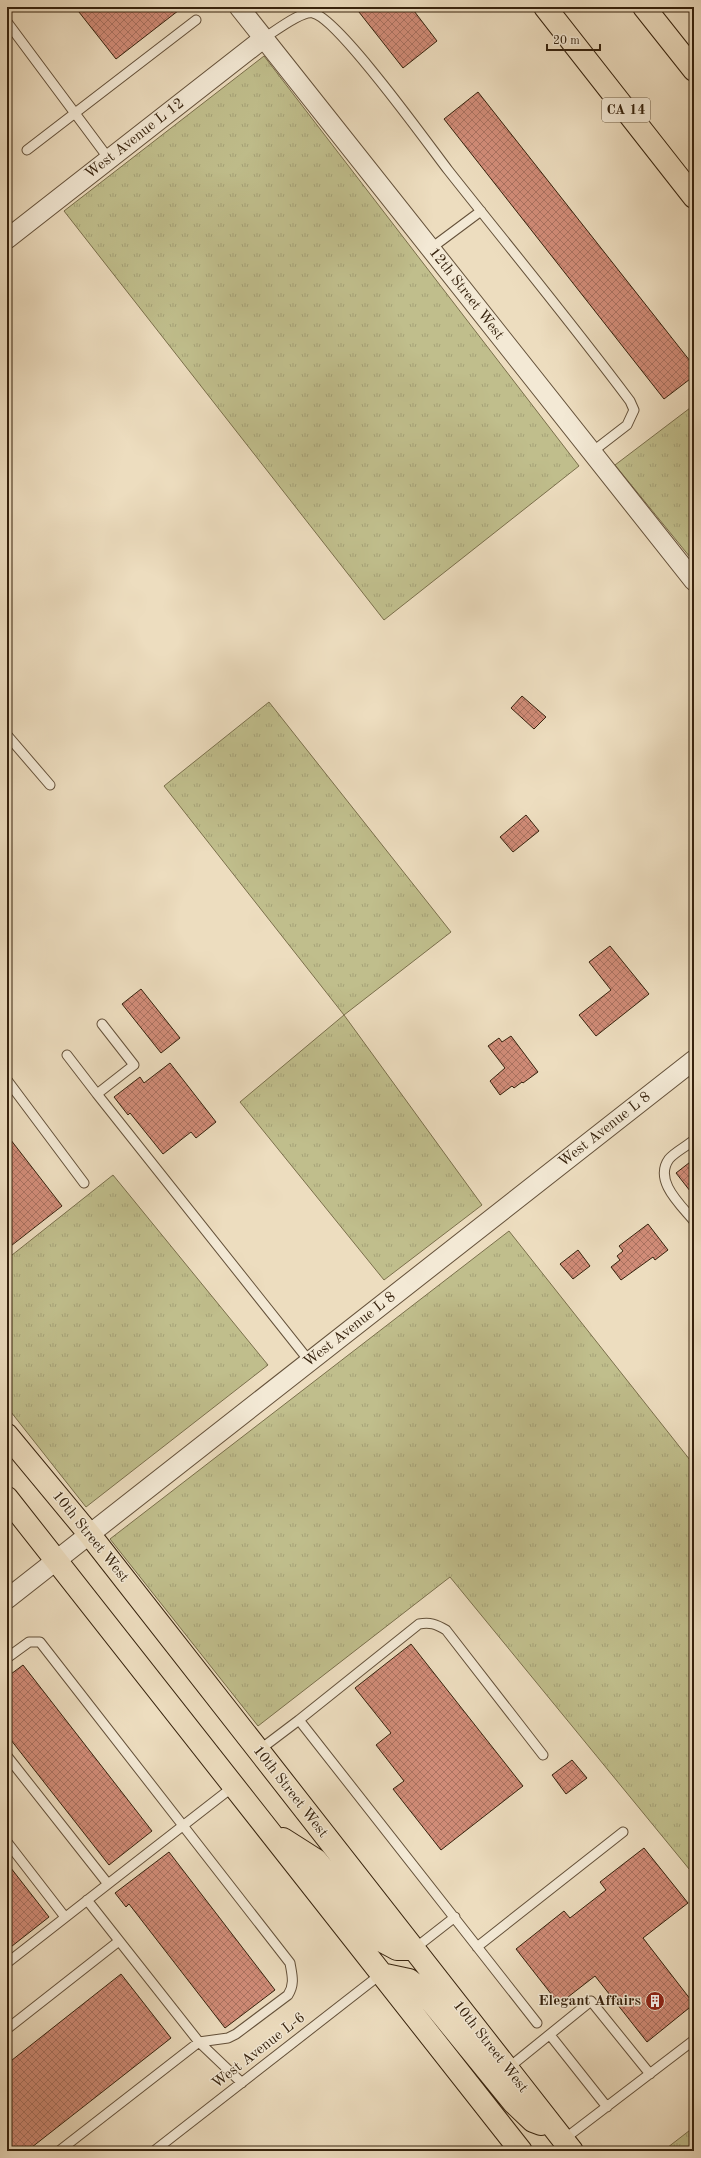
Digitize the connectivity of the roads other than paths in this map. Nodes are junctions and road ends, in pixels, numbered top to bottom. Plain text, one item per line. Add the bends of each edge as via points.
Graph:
1 (239, 7) edge
2 (644, 7) edge
3 (549, 13) edge
4 (196, 20) dead end
5 (7, 22) edge
6 (264, 38) junction
7 (694, 70) edge
8 (75, 113) junction
9 (27, 150) dead end
10 (109, 159) junction
11 (694, 196) edge
12 (481, 211) junction
13 (7, 239) edge
14 (430, 249) junction
15 (592, 452) junction
16 (694, 581) edge
17 (7, 735) edge
18 (50, 785) dead end
19 (102, 1024) dead end
20 (67, 1055) dead end
21 (694, 1060) edge
22 (7, 1080) edge
23 (97, 1094) junction
24 (694, 1140) edge
25 (84, 1183) dead end
26 (694, 1221) edge
27 (310, 1362) junction
28 (7, 1435) edge
29 (7, 1498) edge
30 (90, 1535) junction
31 (56, 1561) junction
32 (7, 1599) edge
33 (7, 1658) edge
34 (299, 1720) junction
35 (257, 1752) junction
36 (543, 1755) dead end
37 (7, 1756) edge
38 (234, 1786) junction
39 (183, 1826) junction
40 (269, 1830) junction
41 (623, 1832) dead end
42 (7, 1842) edge
43 (108, 1884) junction
44 (87, 1900) junction
45 (65, 1917) junction
46 (455, 1918) junction
47 (119, 1941) junction
48 (477, 1946) junction
49 (414, 1949) junction
50 (7, 1963) edge
51 (382, 1974) junction
52 (537, 2023) dead end
53 (7, 2030) edge
54 (550, 2035) junction
55 (694, 2040) edge
56 (198, 2042) junction
57 (507, 2068) junction
58 (650, 2074) junction
59 (242, 2083) junction
60 (607, 2107) junction
61 (564, 2140) edge
62 (59, 2151) edge
63 (154, 2151) edge
64 (521, 2151) edge

1 - 6 street, 12th Street West
2 - 7 main road
3 - 11 main road, CA 14
4 - 8 lane
5 - 8 lane
6 - 10 street, West Avenue L 12
6 - 12 lane via 306,12 315,13 330,23 393,97
6 - 14 street, 12th Street West
8 - 9 lane
8 - 10 lane
10 - 13 street, West Avenue L 12
12 - 14 lane
12 - 15 lane via 630,400 634,410 627,424
14 - 15 street, 12th Street West
15 - 16 street, 12th Street West
17 - 18 lane
19 - 23 lane via 134,1066
20 - 23 lane
21 - 27 street, West Avenue L 8
22 - 25 lane
23 - 27 lane
24 - 26 lane via 669,1159 664,1172 666,1185
27 - 30 street, West Avenue L 8
28 - 30 main road, 10th Street West
29 - 31 main road
30 - 31 street, West Avenue L 8
30 - 35 main road, 10th Street West
31 - 32 street, West Avenue L 8
31 - 38 main road
33 - 39 lane via 29,1642 40,1642
34 - 35 lane
34 - 36 lane via 419,1624 428,1622 446,1630
34 - 46 lane
35 - 49 main road, 10th Street West
37 - 43 lane
38 - 39 lane
38 - 40 main road
39 - 43 lane
39 - 56 lane via 290,1963 293,1979 288,1995 236,2034 228,2038
40 - 49 main road via 316,1860 384,1942 397,1949
40 - 51 main road
41 - 48 lane
42 - 45 lane
43 - 44 lane
44 - 45 lane
44 - 47 lane
45 - 50 lane
46 - 48 lane
46 - 49 lane
47 - 53 lane
47 - 56 lane
48 - 52 lane
49 - 57 main road, 10th Street West
51 - 59 lane, West Avenue L-6
51 - 61 main road via 409,1980 422,1990 514,2103 533,2121
51 - 64 main road
54 - 57 lane
54 - 58 lane via 592,2001
54 - 60 lane
55 - 58 lane
56 - 59 lane
56 - 62 lane
57 - 61 main road, 10th Street West
58 - 60 lane
59 - 63 lane, West Avenue L-6
60 - 61 lane

